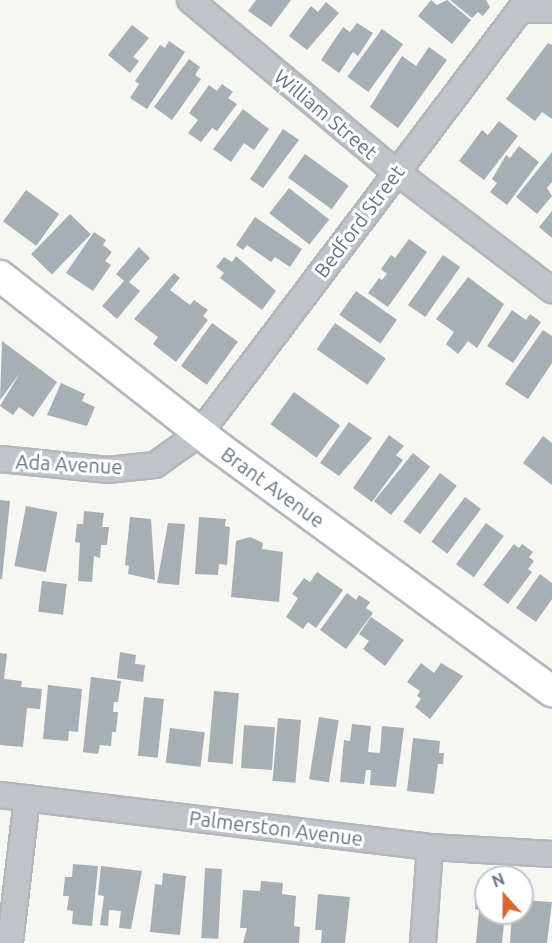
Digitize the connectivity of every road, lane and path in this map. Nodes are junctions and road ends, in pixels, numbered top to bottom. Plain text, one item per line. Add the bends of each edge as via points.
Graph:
1 (189, 0) edge
2 (552, 10) edge
3 (391, 167) junction
4 (0, 276) edge
5 (552, 290) edge
6 (200, 433) junction
7 (0, 459) edge
8 (552, 691) edge
9 (0, 795) edge
10 (27, 798) junction
11 (430, 847) junction
12 (552, 854) edge
13 (10, 943) edge
14 (423, 943) edge

1 - 3 street, William Street
2 - 3 street, Bedford Street via 520,10
3 - 5 street, William Street
3 - 6 street, Bedford Street
4 - 6 main road, Brant Avenue
6 - 7 street, Ada Avenue via 154,465 108,470
6 - 8 main road, Brant Avenue
9 - 10 street, Palmerston Avenue
10 - 11 street, Palmerston Avenue
10 - 13 street
11 - 12 street, Palmerston Avenue
11 - 14 street

